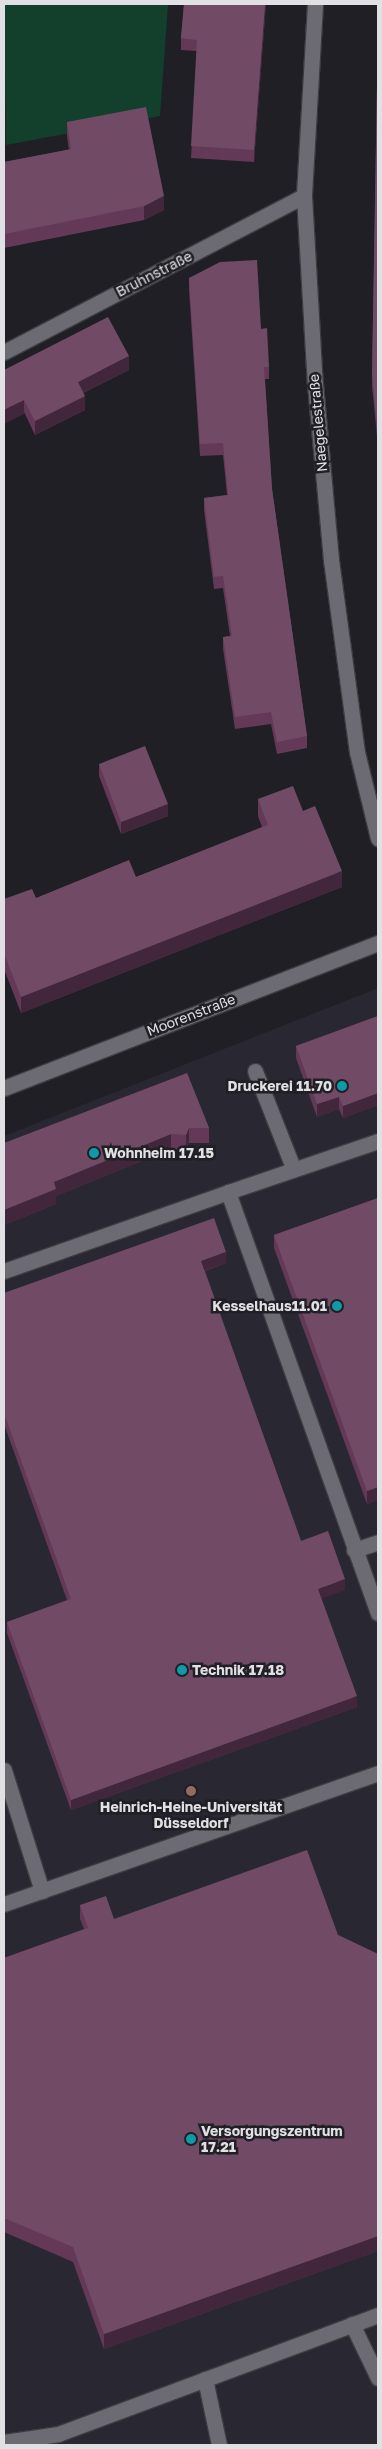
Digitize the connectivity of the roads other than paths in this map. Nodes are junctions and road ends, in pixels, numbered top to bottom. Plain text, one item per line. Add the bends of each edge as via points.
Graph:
1 (315, 4) edge
2 (304, 196) junction
3 (4, 352) edge
4 (378, 838) edge
5 (378, 943) edge
6 (255, 1071) dead end
7 (4, 1088) edge
8 (378, 1141) edge
9 (294, 1170) junction
10 (228, 1192) junction
11 (4, 1270) edge
12 (378, 1542) edge
13 (354, 1550) junction
14 (378, 1613) edge
15 (4, 1770) edge
16 (378, 1773) edge
17 (42, 1890) junction
18 (4, 1904) edge
19 (378, 2315) edge
20 (352, 2324) junction
21 (378, 2378) edge
22 (205, 2379) junction
23 (59, 2439) edge
24 (4, 2442) edge
25 (219, 2445) edge

1 - 2 street, Naegelestraße
2 - 3 street, Bruhnstraße
2 - 4 street, Naegelestraße via 331,560 357,752
5 - 7 street, Moorenstraße
6 - 9 street
8 - 9 street
9 - 10 street
10 - 11 street
10 - 13 street
12 - 13 street
13 - 14 street
15 - 17 street
16 - 17 street
17 - 18 street
19 - 20 street
20 - 21 street
20 - 22 street
22 - 23 street
22 - 25 street
23 - 24 street

